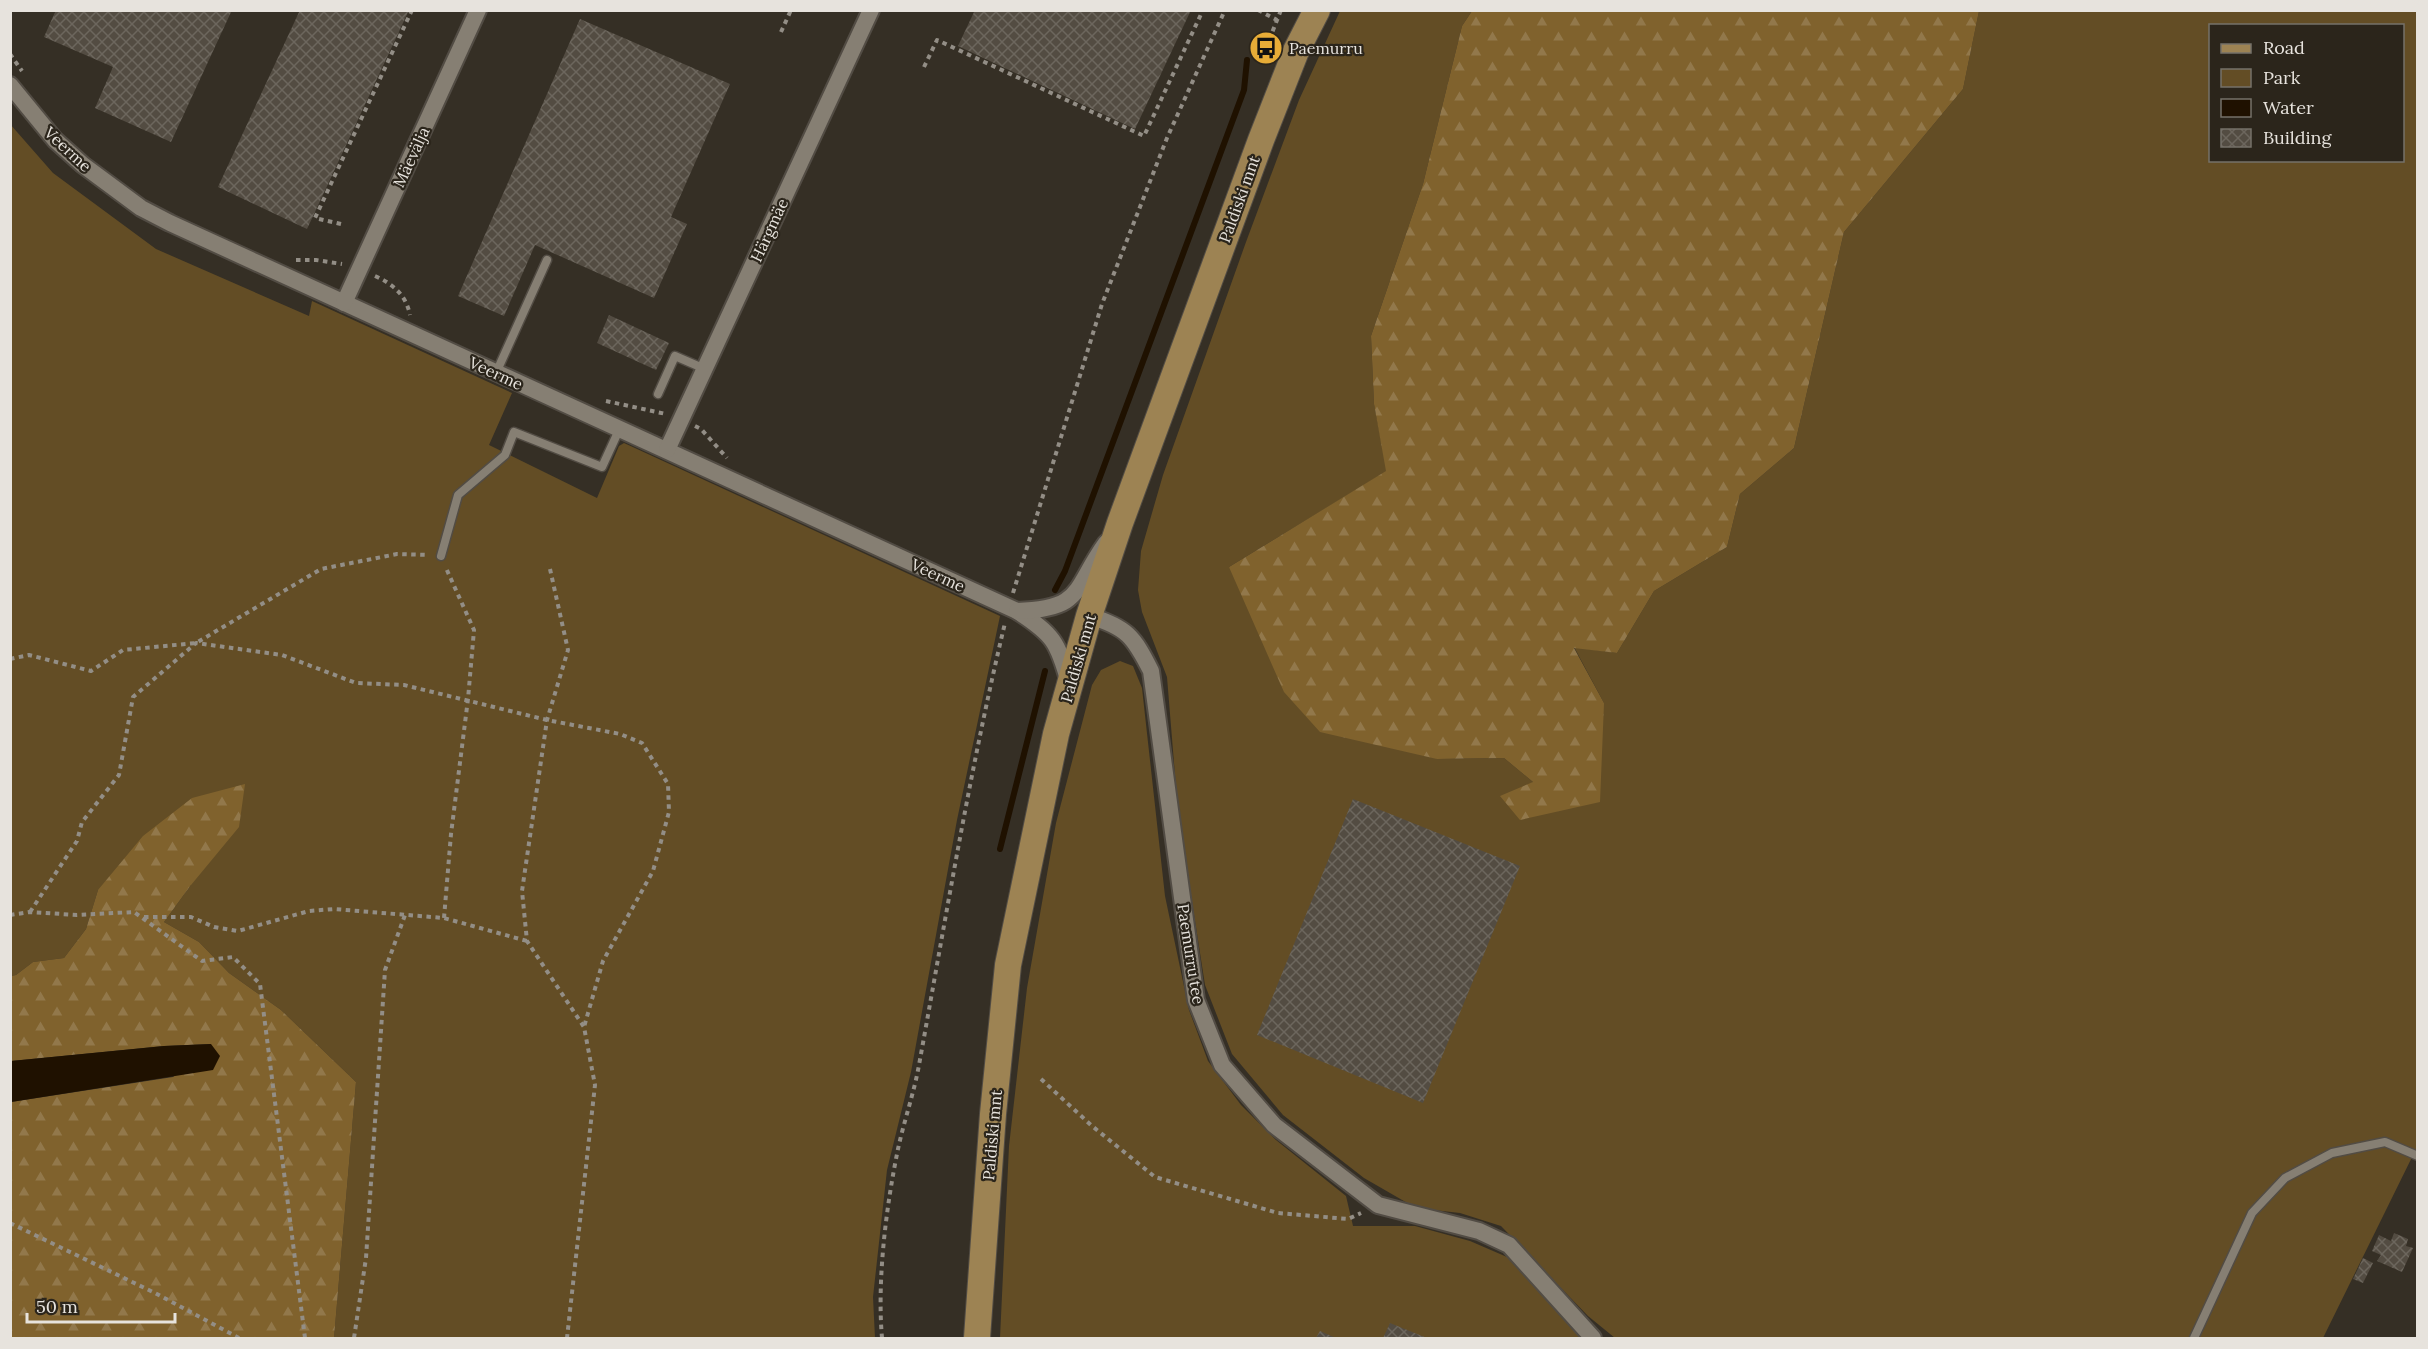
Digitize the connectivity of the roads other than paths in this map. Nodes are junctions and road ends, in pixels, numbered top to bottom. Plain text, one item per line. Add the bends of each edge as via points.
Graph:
1 (478, 10) edge
2 (871, 10) edge
3 (1317, 10) edge
4 (10, 85) edge
5 (547, 260) dead end
6 (344, 303) junction
7 (705, 369) junction
8 (496, 373) junction
9 (657, 394) dead end
10 (619, 430) junction
11 (667, 450) junction
12 (1120, 523) junction
13 (441, 556) road end
14 (1013, 609) junction
15 (1089, 616) junction
16 (1070, 688) junction
17 (2418, 1156) edge
18 (977, 1338) edge
19 (1593, 1338) edge
20 (2194, 1338) edge

1 - 6 street, Mäevälja
2 - 7 street, Härgmäe
3 - 12 main road, Paldiski mnt via 1296,51 1261,140
4 - 6 street, Veerme via 55,140 141,208
5 - 8 lane
6 - 8 street, Veerme
7 - 9 lane via 675,356
7 - 11 street, Härgmäe
8 - 10 street, Veerme
10 - 11 street, Veerme
10 - 13 lane via 602,467 514,432 505,454 458,495
11 - 14 street, Veerme
12 - 14 street, Veerme via 1073,597 1043,610
12 - 15 main road, Paldiski mnt
14 - 16 street, Veerme via 1036,623 1056,644
15 - 16 main road, Paldiski mnt
15 - 19 street, Paemurru tee via 1114,623 1137,642 1151,671 1196,1000 1222,1065 1274,1125 1378,1205 1479,1231 1509,1245
16 - 18 main road, Paldiski mnt via 1056,734 1008,965
17 - 20 lane via 2385,1142 2332,1153 2285,1178 2252,1213

